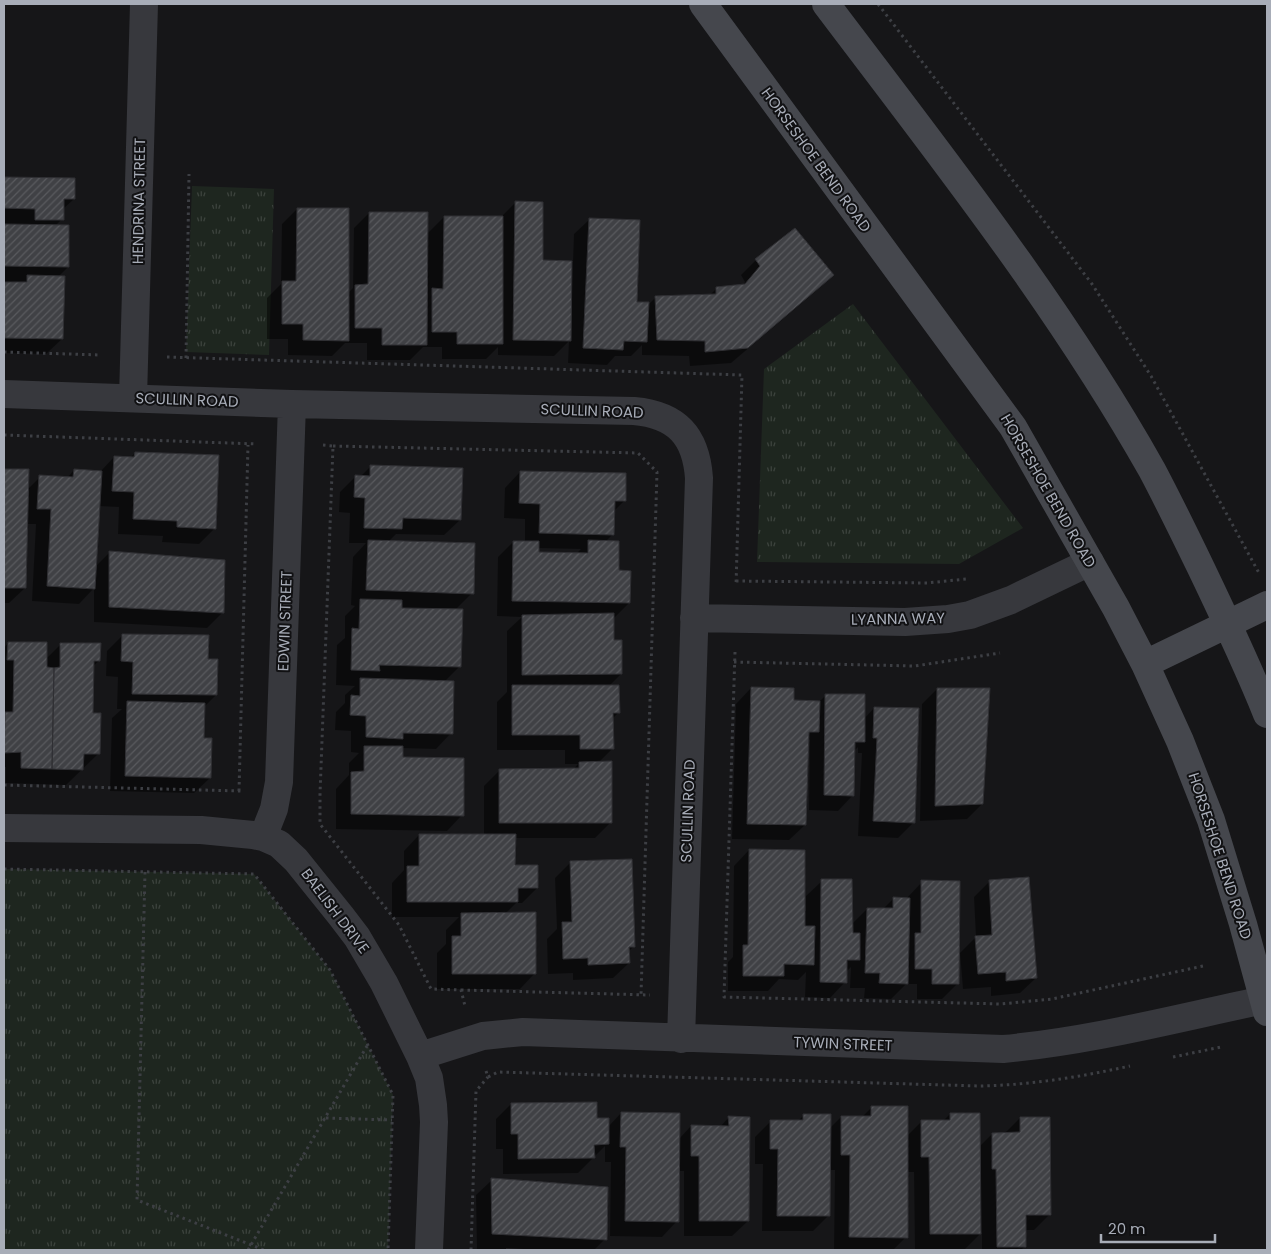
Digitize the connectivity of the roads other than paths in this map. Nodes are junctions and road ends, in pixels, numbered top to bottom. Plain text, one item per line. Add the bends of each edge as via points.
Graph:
1 (144, 4) edge
2 (703, 4) edge
3 (826, 4) edge
4 (4, 394) edge
5 (133, 398) junction
6 (292, 404) junction
7 (1090, 562) junction
8 (1267, 605) edge
9 (694, 618) junction
10 (1228, 624) junction
11 (1145, 664) junction
12 (1267, 714) edge
13 (4, 828) edge
14 (263, 837) junction
15 (1266, 1004) edge
16 (681, 1038) junction
17 (420, 1056) junction
18 (430, 1250) edge

1 - 5 street, HENDRINA STREET
2 - 7 street, HORSESHOE BEND ROAD via 1013,427
3 - 10 street via 945,162 1108,397 1152,470
4 - 5 street, SCULLIN ROAD
5 - 6 street, SCULLIN ROAD
6 - 9 street, SCULLIN ROAD via 616,410 649,413 674,423 690,441 698,470
6 - 14 street, EDWIN STREET via 278,792
7 - 9 street, LYANNA WAY via 1011,600 970,615 948,619 905,622
7 - 11 street, HORSESHOE BEND ROAD
8 - 10 street
9 - 16 street, SCULLIN ROAD
10 - 11 street
10 - 12 street
11 - 15 street, HORSESHOE BEND ROAD via 1211,820
13 - 14 street, BAELISH DRIVE via 201,830
14 - 17 street, BAELISH DRIVE via 279,844 296,860 357,937
15 - 16 street, TYWIN STREET via 1003,1049
16 - 17 street, TYWIN STREET via 523,1032 491,1034
17 - 18 street, BAELISH DRIVE via 429,1078 433,1105

